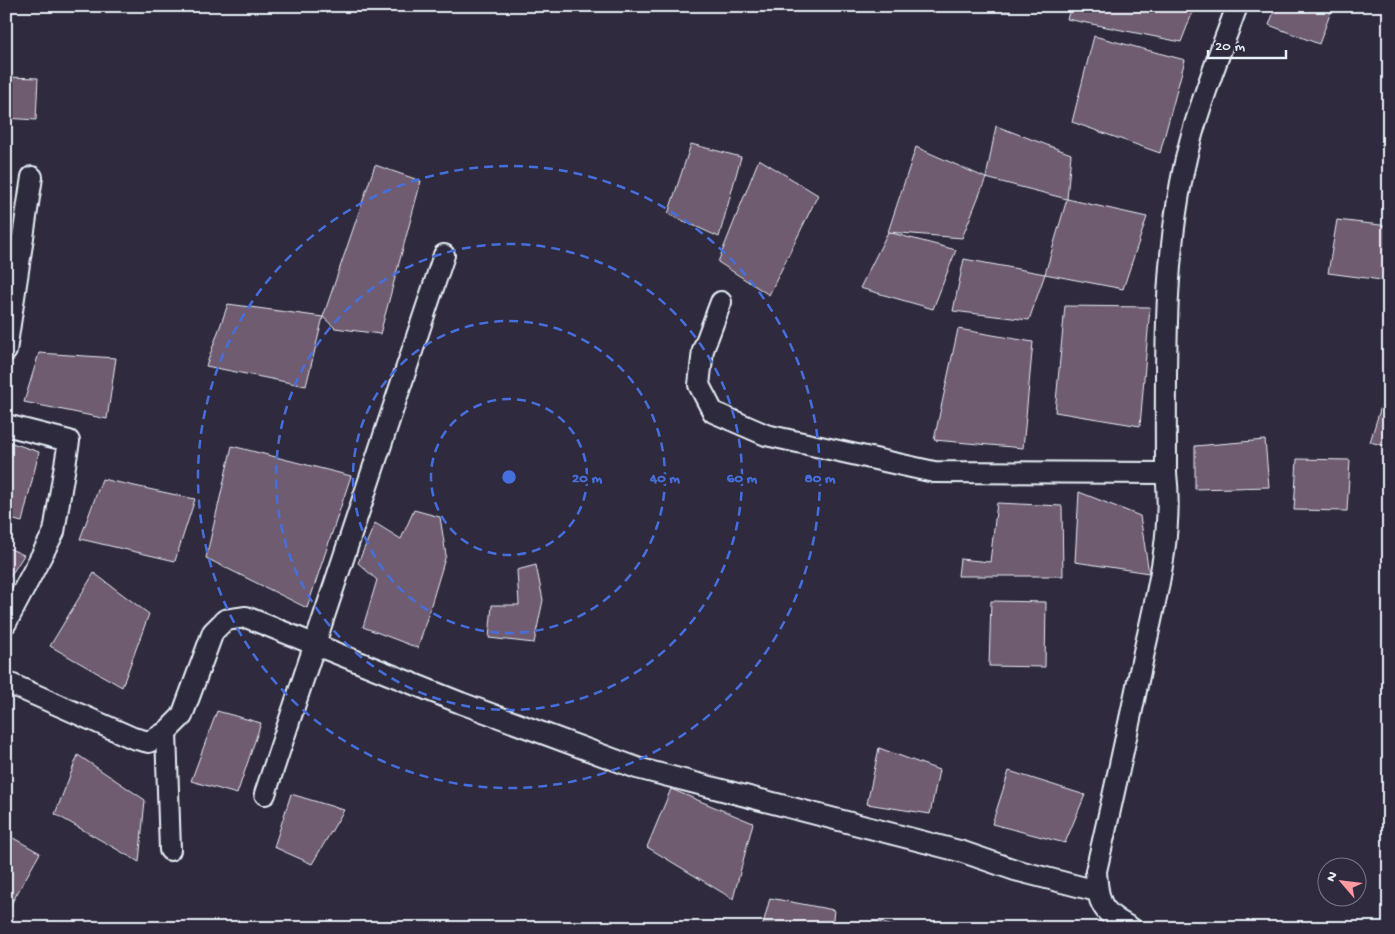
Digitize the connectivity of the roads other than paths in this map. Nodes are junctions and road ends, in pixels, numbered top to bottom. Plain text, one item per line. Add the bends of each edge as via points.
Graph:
1 (1237, 6) edge
2 (32, 177) dead end
3 (444, 255) dead end
4 (721, 302) dead end
5 (6, 351) edge
6 (6, 425) edge
7 (1166, 473) junction
8 (6, 623) edge
9 (316, 645) junction
10 (6, 682) edge
11 (166, 732) junction
12 (265, 794) dead end
13 (170, 850) dead end
14 (1097, 891) junction
15 (1131, 928) edge

1 - 7 street via 1190,142 1175,220 1166,309
2 - 5 street
3 - 9 street
4 - 7 street via 703,350 699,384 713,412 766,435 934,472
6 - 8 street via 69,441 54,532
7 - 14 street via 1169,496 1160,577 1096,871
9 - 11 street via 246,618 225,620 213,632 182,716
9 - 12 street
9 - 14 street via 637,768 963,852 1015,870
10 - 11 street via 133,738 149,742
11 - 13 street
14 - 15 street via 1105,911

